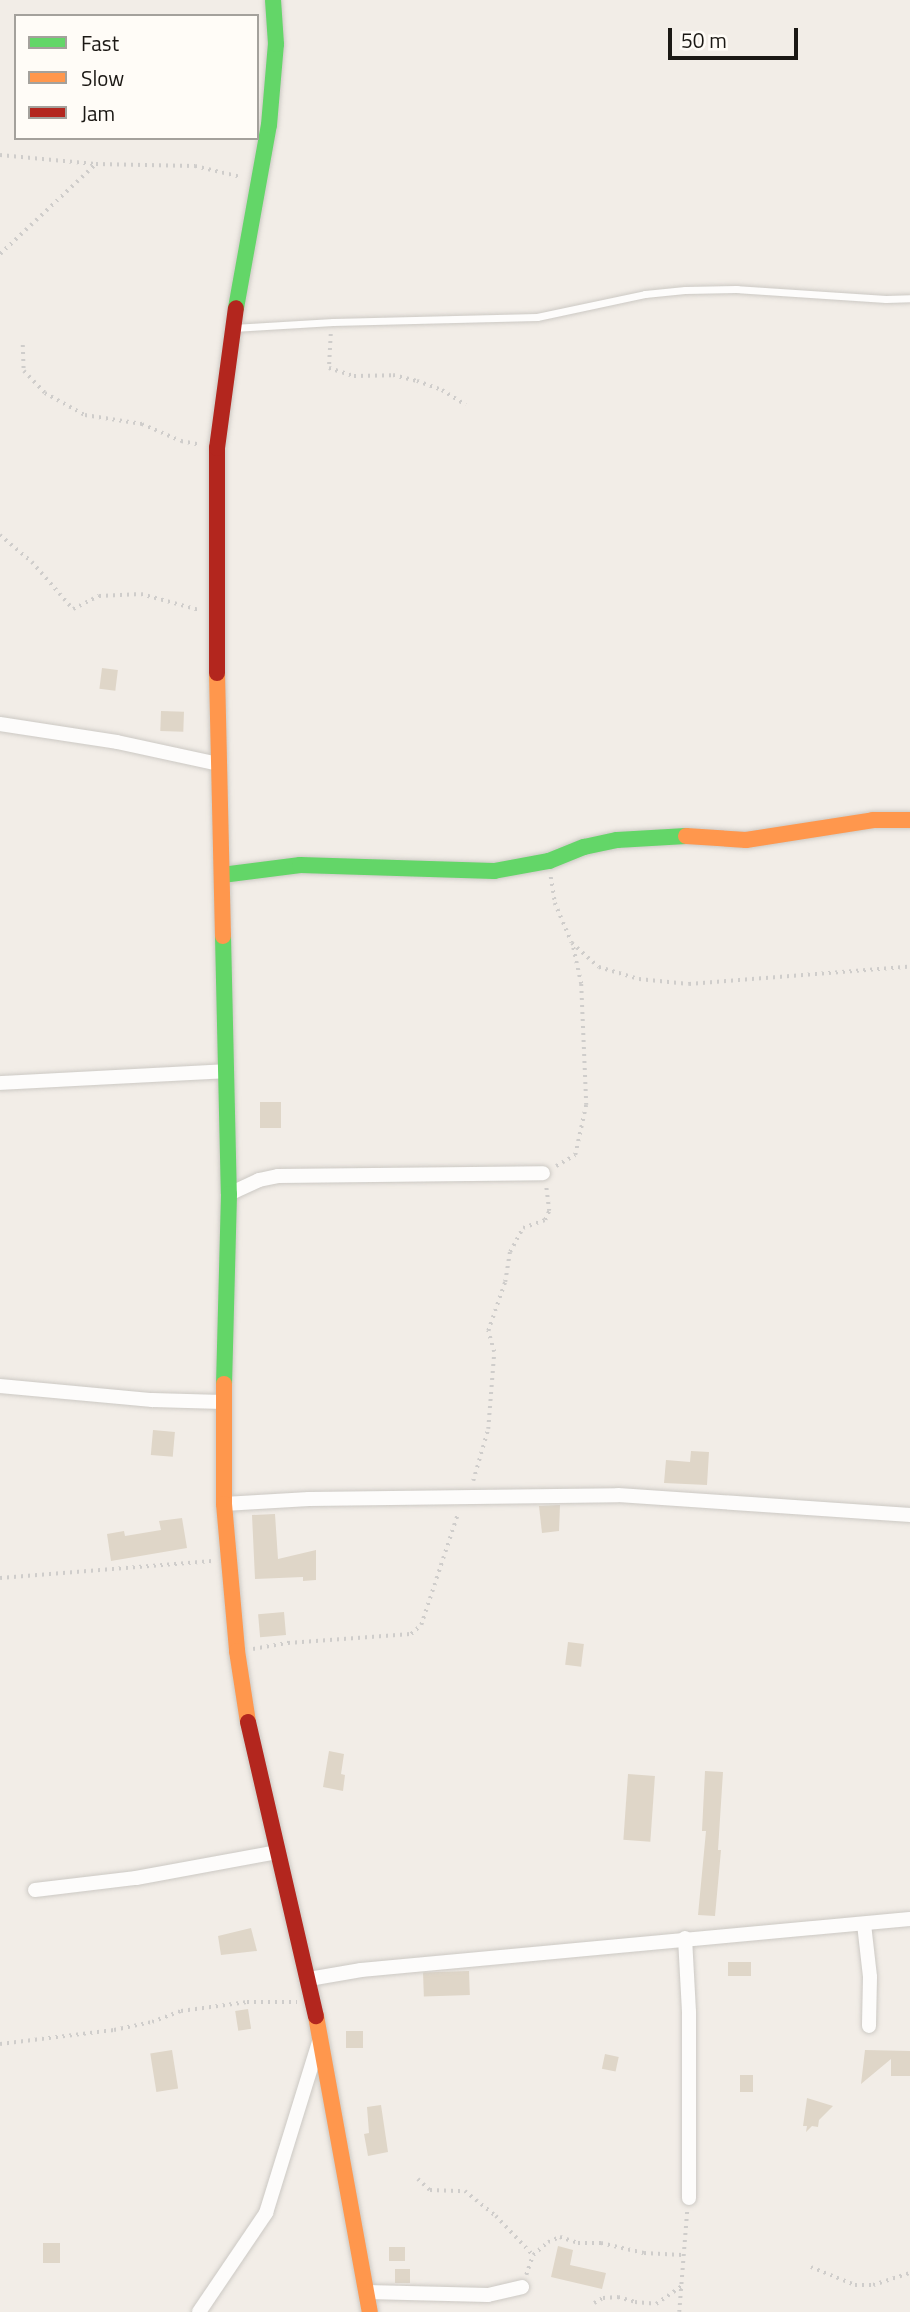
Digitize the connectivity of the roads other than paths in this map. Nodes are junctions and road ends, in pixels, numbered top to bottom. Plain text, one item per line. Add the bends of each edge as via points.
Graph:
1 (273, 0) edge
2 (910, 298) edge
3 (232, 328) junction
4 (0, 724) edge
5 (219, 764) junction
6 (910, 820) edge
7 (222, 876) junction
8 (227, 1071) junction
9 (0, 1083) edge
10 (543, 1173) road end
11 (229, 1194) junction
12 (0, 1386) edge
13 (223, 1402) junction
14 (224, 1504) junction
15 (910, 1514) edge
16 (278, 1852) junction
17 (35, 1890) dead end
18 (910, 1919) edge
19 (864, 1924) junction
20 (685, 1938) junction
21 (309, 1979) junction
22 (869, 2026) dead end
23 (319, 2042) junction
24 (689, 2198) road end
25 (522, 2287) road end
26 (367, 2292) junction
27 (199, 2312) edge
28 (370, 2312) edge

1 - 3 street via 273,84
2 - 3 lane via 685,290 537,317
3 - 5 street via 217,448
4 - 5 street
5 - 7 street
6 - 7 street via 873,820 746,840 693,836 617,840 549,861 494,871 300,865
7 - 8 street
8 - 9 street
8 - 11 street
10 - 11 street via 278,1176
11 - 13 street
12 - 13 street via 118,1398
13 - 14 street
14 - 15 street via 618,1495
14 - 16 street via 237,1651 254,1757
16 - 17 street via 136,1878
16 - 21 street
18 - 19 street
19 - 20 street
19 - 22 street
20 - 21 street
20 - 24 street
21 - 23 street
23 - 26 street
23 - 27 street via 266,2213
25 - 26 street via 475,2296
26 - 28 street

